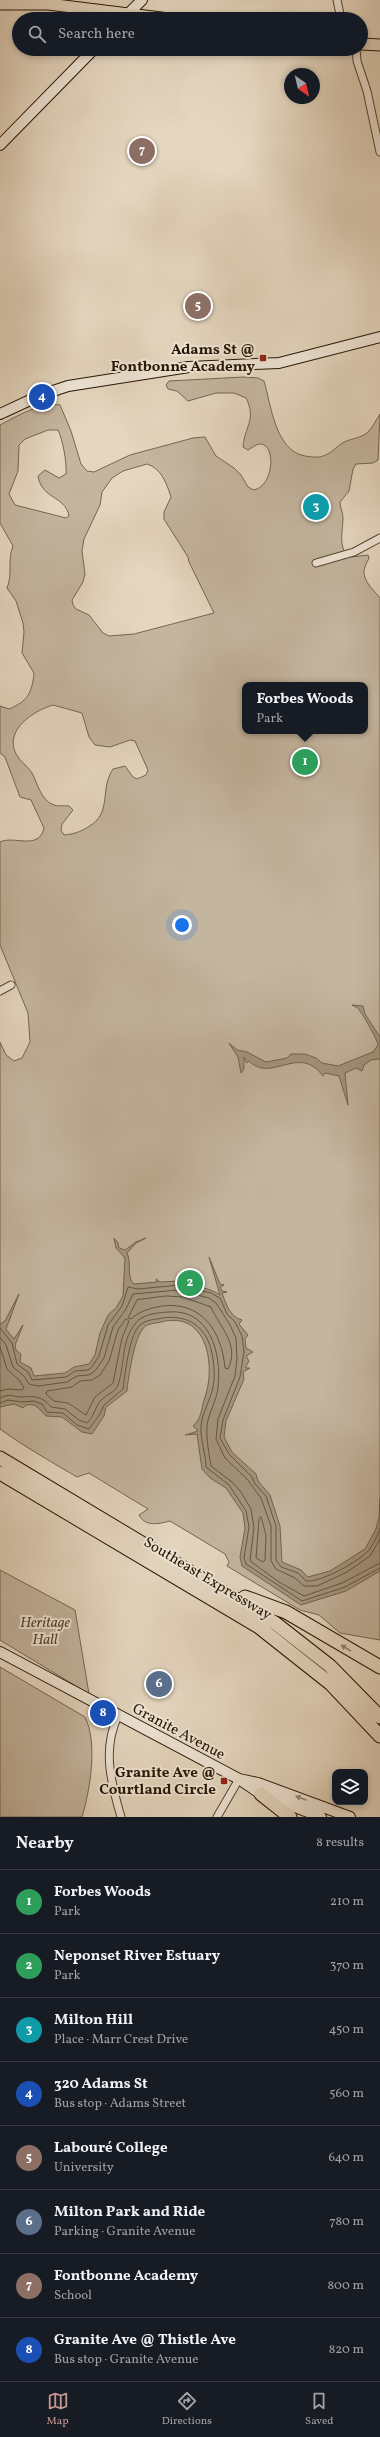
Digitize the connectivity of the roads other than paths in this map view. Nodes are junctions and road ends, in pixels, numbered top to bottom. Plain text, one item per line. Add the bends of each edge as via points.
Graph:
1 (142, 0) edge
2 (337, 0) edge
3 (0, 4) edge
4 (100, 12) edge
5 (130, 12) edge
6 (340, 12) edge
7 (368, 44) edge
8 (380, 45) edge
9 (87, 56) edge
10 (357, 56) edge
11 (0, 145) edge
12 (380, 152) edge
13 (380, 337) edge
14 (0, 414) edge
15 (380, 538) edge
16 (316, 563) dead end
17 (11, 985) dead end
18 (0, 991) edge
19 (0, 1451) edge
20 (0, 1458) edge
21 (0, 1467) edge
22 (0, 1473) edge
23 (245, 1597) junction
24 (0, 1652) edge
25 (380, 1667) edge
26 (380, 1709) edge
27 (118, 1716) junction
28 (380, 1717) edge
29 (380, 1728) edge
30 (380, 1736) edge
31 (239, 1779) junction
32 (261, 1794) junction
33 (121, 1817) edge
34 (217, 1817) edge
35 (290, 1817) edge
36 (321, 1817) edge
37 (350, 1817) edge

1 - 5 main road
2 - 6 street
3 - 4 main road via 48,4
7 - 8 main road
9 - 11 main road
10 - 12 street
13 - 14 main road via 279,364 189,367 72,386 40,395
15 - 16 street via 354,552
17 - 18 street
19 - 23 highway, Southeast Expressway
20 - 28 highway via 275,1623 330,1666
21 - 29 highway via 262,1623 328,1675
22 - 30 highway, Southeast Expressway via 259,1627 331,1684
25 -> 23 highway via 286,1612
23 - 26 highway, Southeast Expressway via 315,1646
24 - 27 main road, Granite Avenue
27 - 31 main road, Granite Avenue
27 - 33 street via 112,1728 109,1766 111,1786
31 - 32 main road, Granite Avenue
31 - 34 street
37 -> 31 main road, Granite Avenue via 258,1782
32 - 35 highway
32 - 36 main road, Granite Avenue

